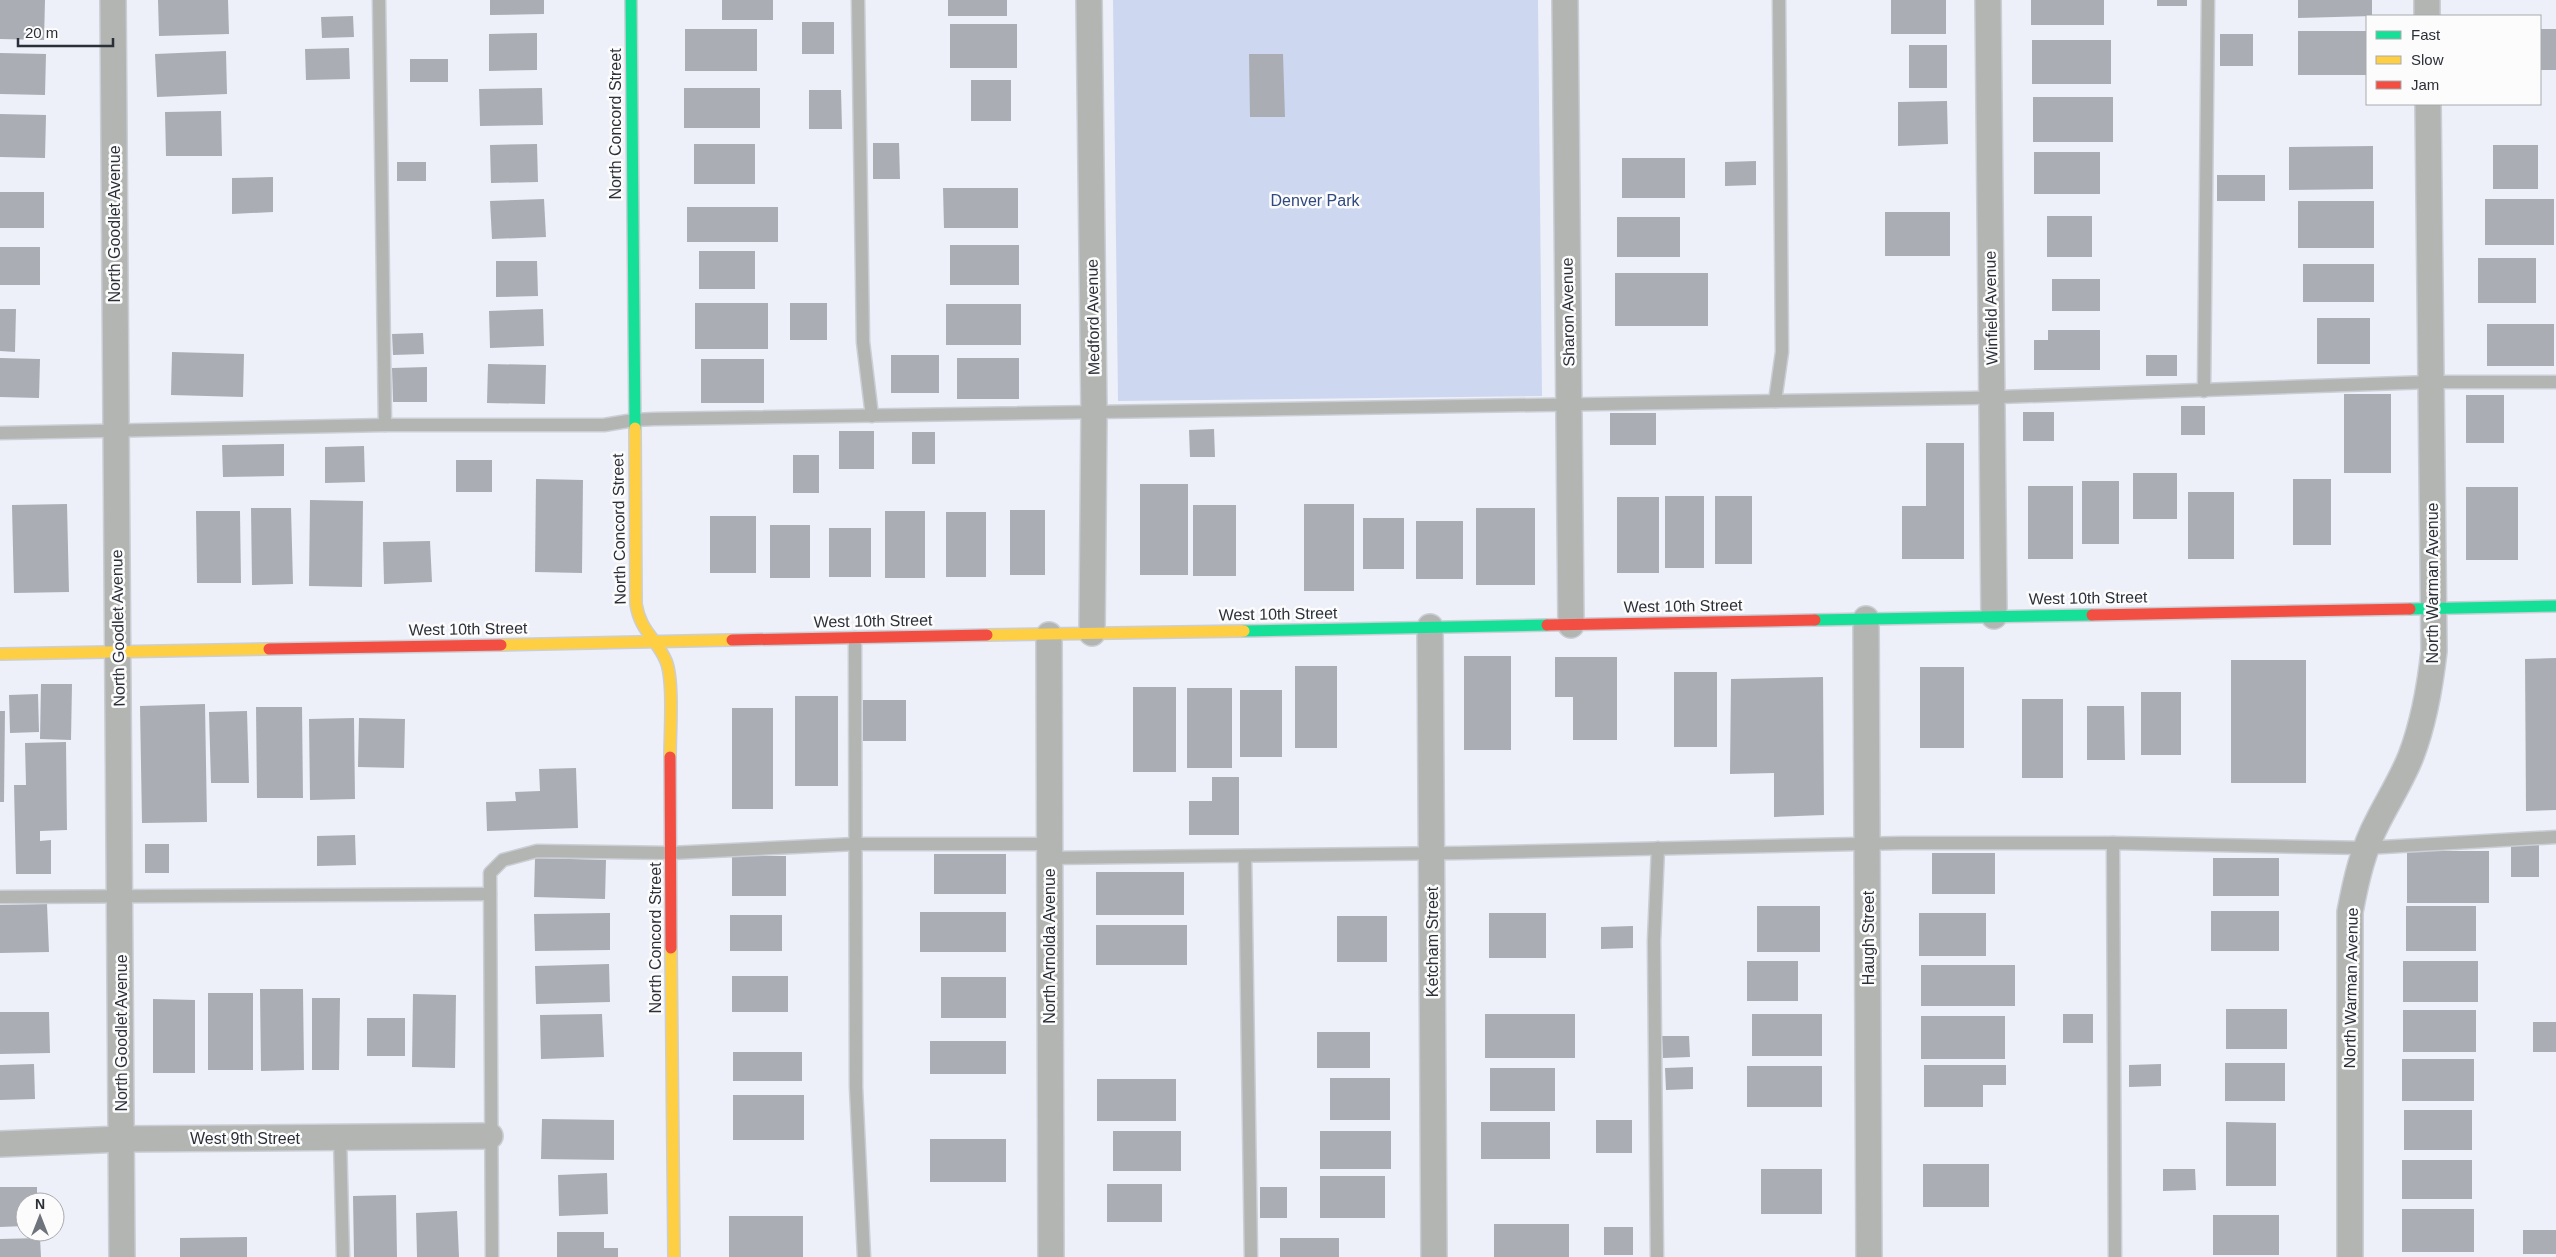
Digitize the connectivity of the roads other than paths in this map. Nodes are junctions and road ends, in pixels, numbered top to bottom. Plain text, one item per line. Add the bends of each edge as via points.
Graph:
1 (113, 0) edge
2 (379, 0) edge
3 (631, 0) edge
4 (858, 0) edge
5 (1089, 0) edge
6 (1565, 0) edge
7 (1779, 0) edge
8 (1988, 0) edge
9 (2208, 0) edge
10 (2427, 0) edge
11 (2428, 15) edge
12 (2428, 105) edge
13 (2431, 382) junction
14 (2556, 382) edge
15 (2204, 390) junction
16 (1992, 397) junction
17 (1775, 401) junction
18 (1569, 404) junction
19 (1094, 413) junction
20 (872, 416) junction
21 (634, 420) junction
22 (385, 425) junction
23 (116, 432) junction
24 (0, 433) edge
25 (2556, 606) edge
26 (2434, 608) junction
27 (1994, 616) junction
28 (1866, 619) junction
29 (1571, 624) junction
30 (1430, 627) junction
31 (1049, 634) junction
32 (1092, 634) junction
33 (855, 638) junction
34 (653, 642) junction
35 (118, 652) junction
36 (0, 654) edge
37 (2556, 837) edge
38 (2113, 843) junction
39 (856, 844) junction
40 (1867, 844) junction
41 (1658, 848) junction
42 (2366, 848) junction
43 (1048, 851) junction
44 (671, 853) junction
45 (1432, 854) junction
46 (1246, 856) junction
47 (490, 894) junction
48 (120, 896) junction
49 (0, 897) edge
50 (490, 1136) junction
51 (340, 1137) junction
52 (122, 1139) junction
53 (0, 1144) edge
54 (122, 1257) edge
55 (343, 1257) edge
56 (492, 1257) edge
57 (674, 1257) edge
58 (864, 1257) edge
59 (1051, 1257) edge
60 (1251, 1257) edge
61 (1434, 1257) edge
62 (1657, 1257) edge
63 (1869, 1257) edge
64 (2115, 1257) edge
65 (2350, 1257) edge

1 - 23 street, North Goodlet Avenue
2 - 22 lane
3 - 21 main road, North Concord Street
4 - 20 lane via 862,342
5 - 19 street, Medford Avenue
6 - 18 street, Sharon Avenue
7 - 17 lane via 1782,352
8 - 16 street, Winfield Avenue
9 - 15 lane
10 - 11 street
12 - 13 street, North Warman Avenue
13 - 14 lane
13 - 15 lane
13 - 26 street, North Warman Avenue
15 - 16 lane
16 - 17 lane
16 - 27 street, Winfield Avenue
17 - 18 lane
18 - 19 lane
18 - 29 street, Sharon Avenue
19 - 20 lane
19 - 32 street, Medford Avenue
20 - 21 lane
21 - 22 lane via 604,425
21 - 34 main road, North Concord Street via 636,612 641,628
22 - 23 lane
23 - 24 lane
23 - 35 street, North Goodlet Avenue
25 - 26 main road, West 10th Street
26 - 27 main road, West 10th Street
26 - 42 street, North Warman Avenue via 2431,682 2420,727 2398,784
27 - 28 main road, West 10th Street
28 - 29 main road, West 10th Street
28 - 40 street, Haugh Street
29 - 30 main road, West 10th Street
30 - 32 main road, West 10th Street
30 - 45 street, Ketcham Street
31 - 32 main road, West 10th Street
31 - 33 main road, West 10th Street
31 - 43 street, North Arnolda Avenue
33 - 34 main road, West 10th Street
33 - 39 lane
34 - 35 main road, West 10th Street
34 - 44 main road, North Concord Street via 664,654 669,670
35 - 36 main road, West 10th Street
35 - 48 street, North Goodlet Avenue
37 - 42 lane
38 - 40 lane
38 - 42 lane
38 - 64 lane
39 - 43 lane
39 - 44 lane
39 - 58 lane via 856,1087
40 - 41 lane
40 - 63 street, Haugh Street
41 - 45 lane
41 - 62 lane via 1654,941
42 - 65 street, North Warman Avenue via 2354,886 2349,926
43 - 46 lane
43 - 59 street, North Arnolda Avenue
44 - 47 lane via 537,851 503,860 490,873
44 - 57 main road, North Concord Street
45 - 46 lane
45 - 61 street, Ketcham Street
46 - 60 lane
47 - 48 lane
47 - 50 lane
48 - 49 lane
48 - 52 street, North Goodlet Avenue
50 - 51 street, West 9th Street
50 - 56 lane
51 - 52 street, West 9th Street
51 - 55 lane
52 - 53 street, West 9th Street
52 - 54 street, North Goodlet Avenue

